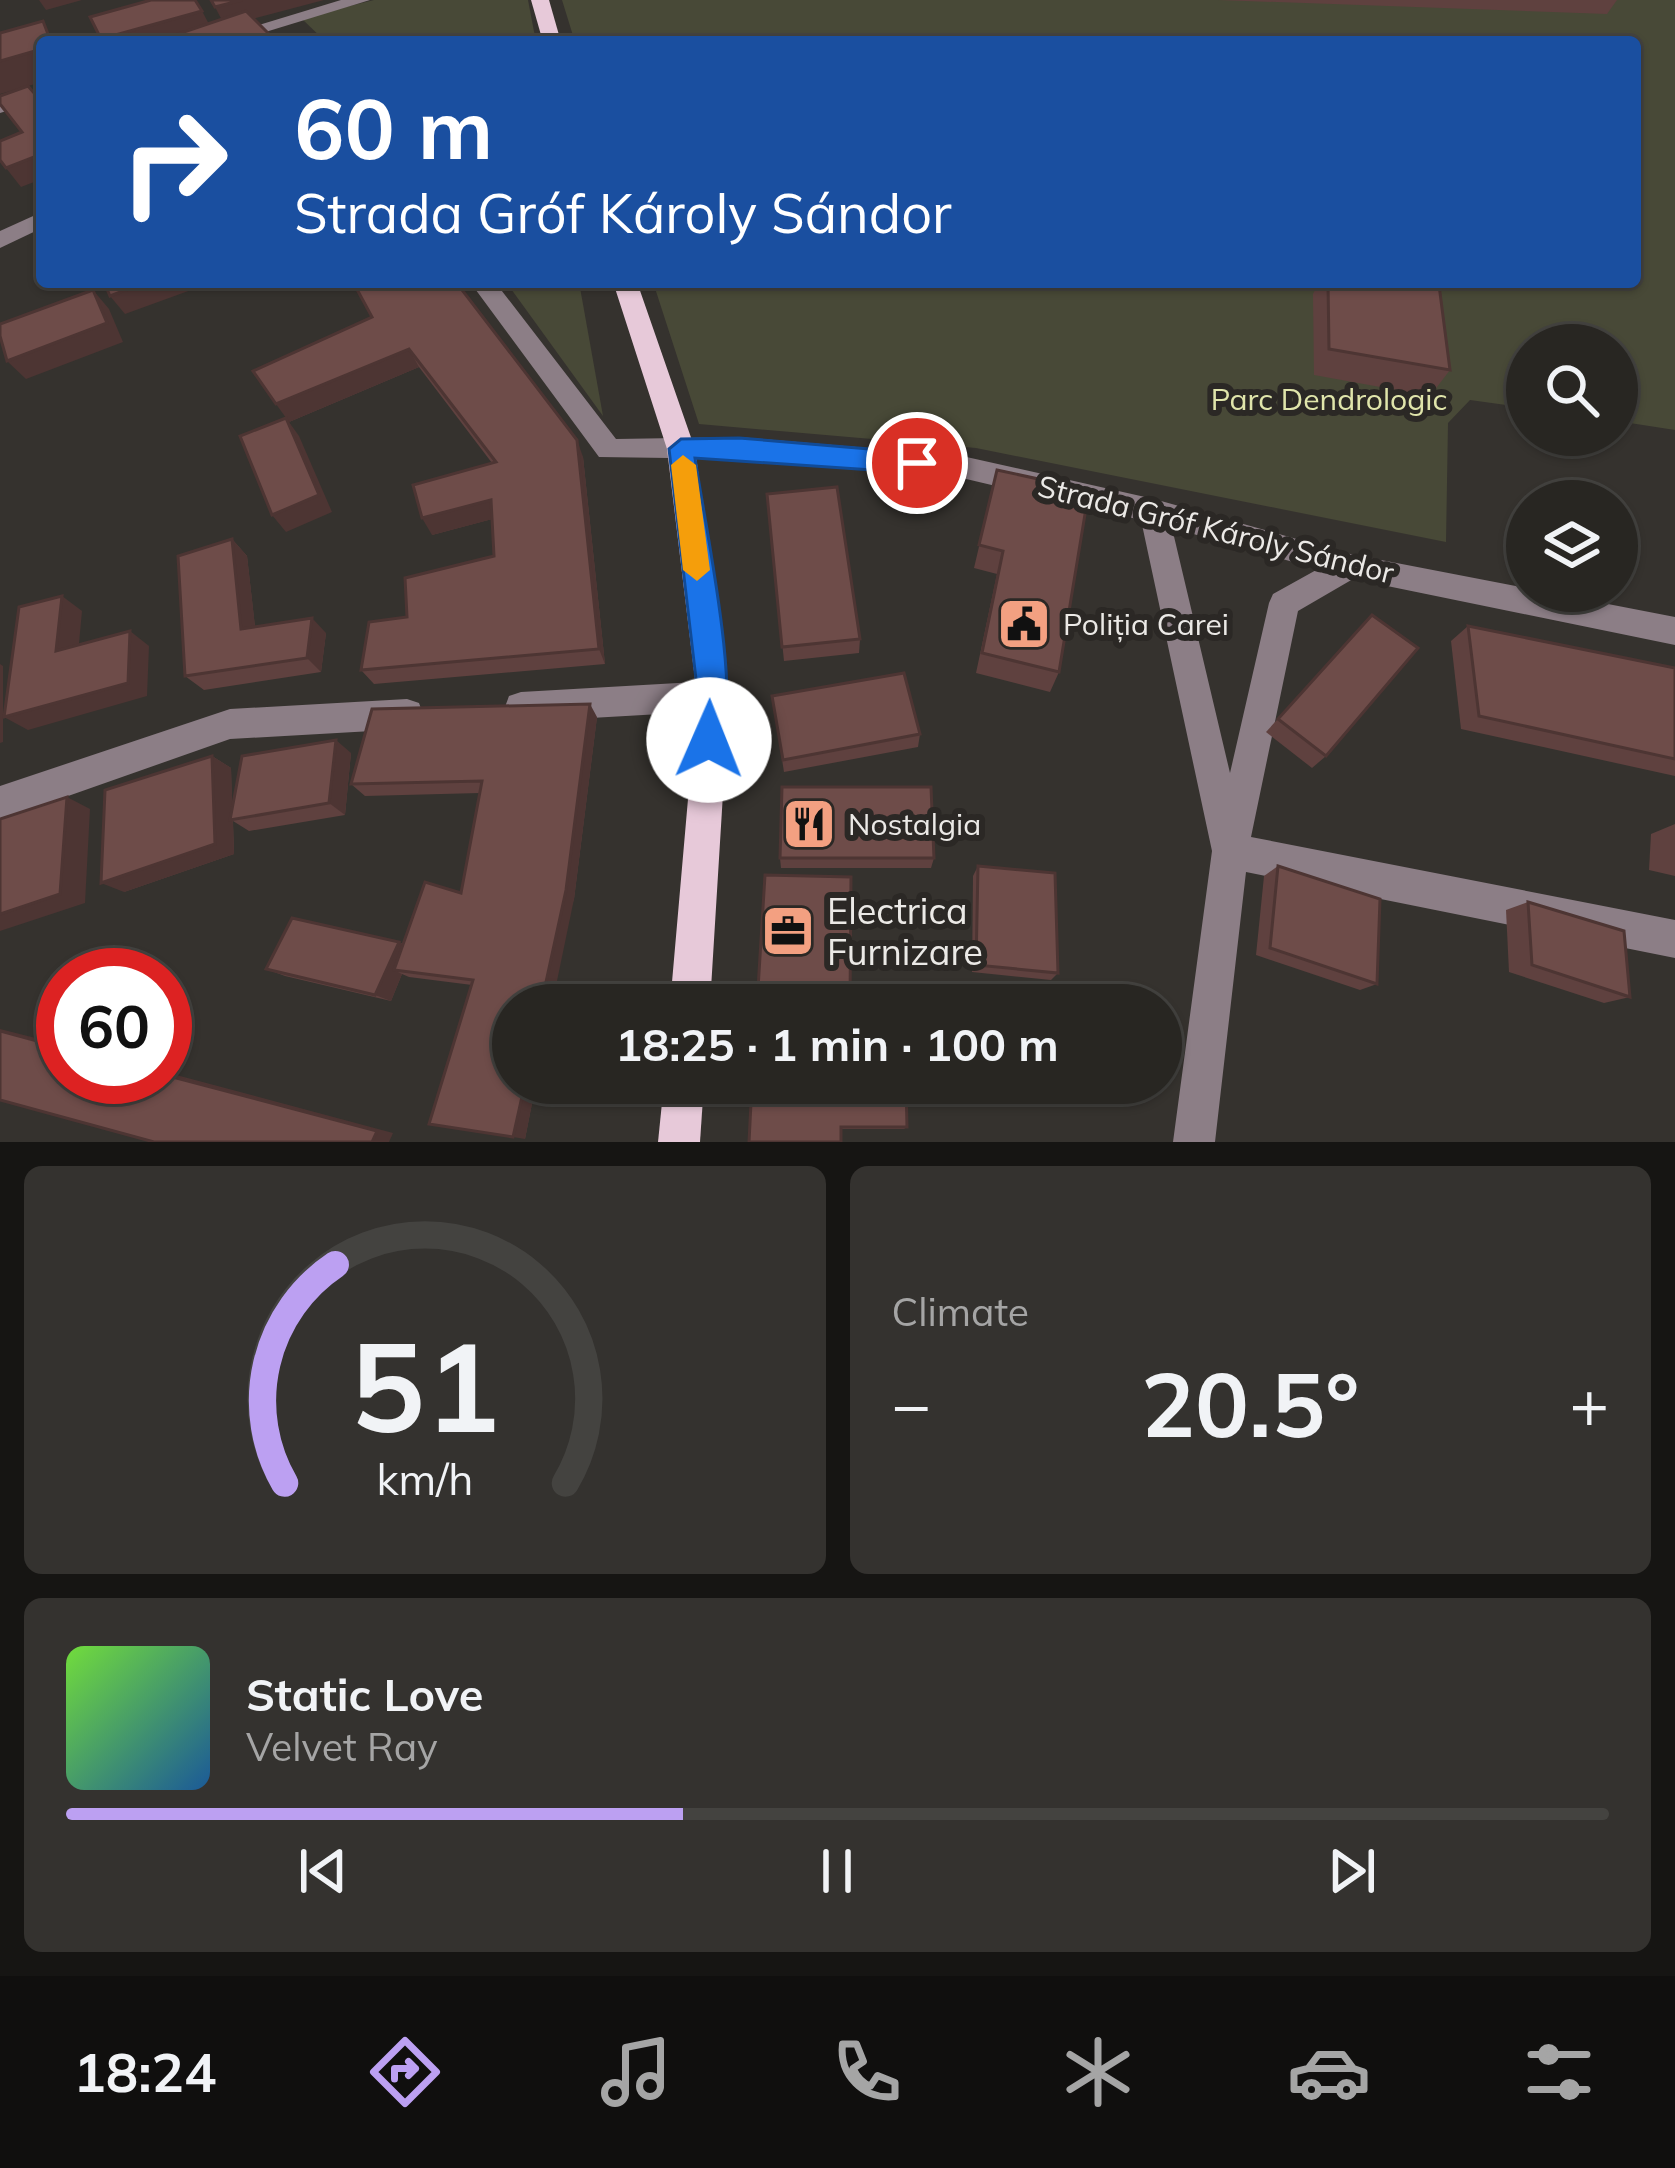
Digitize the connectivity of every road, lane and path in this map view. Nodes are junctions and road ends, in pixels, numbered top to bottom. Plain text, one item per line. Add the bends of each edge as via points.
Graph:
1 (362, 0) edge
2 (540, 0) edge
3 (275, 23) junction
4 (232, 36) edge
5 (288, 36) edge
6 (550, 36) edge
7 (36, 96) edge
8 (0, 107) edge
9 (36, 222) edge
10 (0, 242) edge
11 (487, 288) edge
12 (627, 288) edge
13 (681, 449) junction
14 (1154, 511) junction
15 (1350, 566) junction
16 (1675, 631) edge
17 (712, 696) junction
18 (483, 709) edge
19 (437, 712) edge
20 (0, 803) edge
21 (1230, 851) junction
22 (1675, 939) edge
23 (691, 984) edge
24 (682, 1104) edge
25 (679, 1142) edge
26 (1194, 1142) edge

1 - 3 street
2 - 6 main road
3 - 4 street
3 - 5 street
7 - 8 street
9 - 10 street
11 - 13 street, Strada Gróf Károly Sándor via 609,450
12 - 13 main road
13 - 14 street, Strada Gróf Károly Sándor via 962,467
13 - 17 main road
14 - 15 street, Strada Gróf Károly Sándor
14 - 21 street
15 - 16 street, Strada Gróf Károly Sándor
15 - 21 street via 1284,603
17 - 18 street
17 - 23 main road
19 - 20 street via 230,724
21 - 22 street
21 - 26 street
24 - 25 main road

